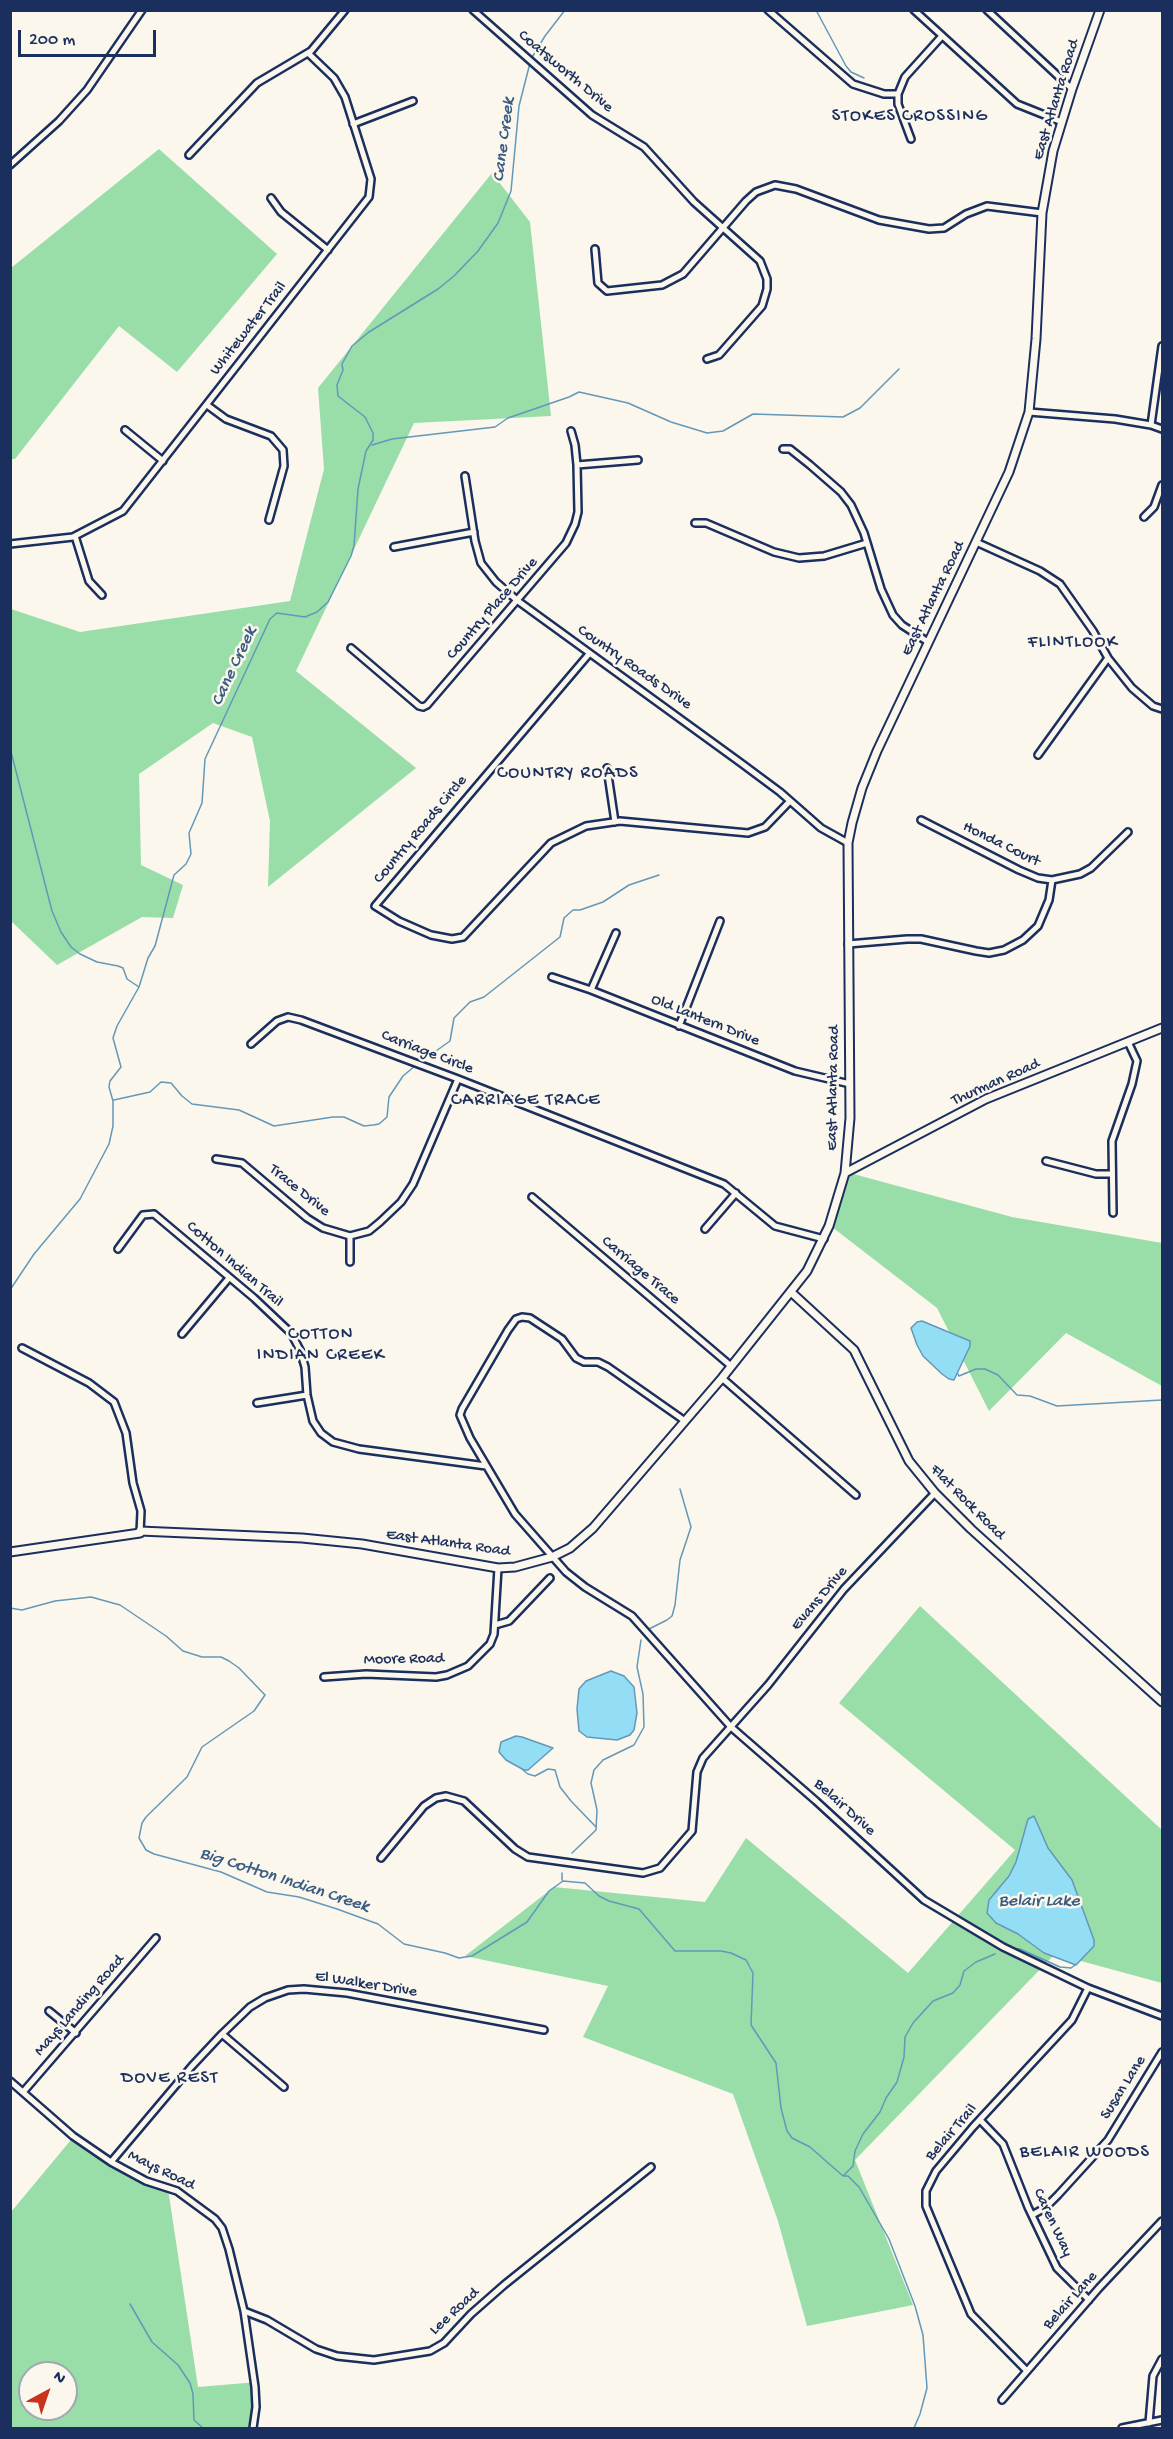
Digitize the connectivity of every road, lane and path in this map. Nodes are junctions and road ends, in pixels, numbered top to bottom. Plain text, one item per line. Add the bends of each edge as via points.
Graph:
1 (142, 10) edge
2 (345, 10) edge
3 (473, 10) edge
4 (768, 10) edge
5 (914, 10) edge
6 (987, 10) edge
7 (1100, 10) edge
8 (942, 36) junction
9 (308, 53) junction
10 (1072, 88) junction
11 (898, 94) junction
12 (413, 101) dead end
13 (1062, 122) junction
14 (353, 124) junction
15 (911, 139) dead end
16 (189, 155) dead end
17 (10, 165) edge
18 (271, 198) dead end
19 (1042, 213) junction
20 (724, 228) junction
21 (596, 249) dead end
22 (328, 250) junction
23 (1162, 346) edge
24 (707, 359) dead end
25 (207, 405) junction
26 (1029, 412) junction
27 (1151, 425) junction
28 (1162, 429) edge
29 (125, 430) dead end
30 (571, 431) dead end
31 (783, 448) dead end
32 (638, 460) dead end
33 (163, 461) junction
34 (577, 465) junction
35 (465, 476) dead end
36 (1162, 485) edge
37 (1144, 517) dead end
38 (268, 520) dead end
39 (695, 523) dead end
40 (474, 532) junction
41 (75, 536) junction
42 (976, 542) junction
43 (867, 543) junction
44 (10, 544) edge
45 (394, 547) dead end
46 (102, 595) dead end
47 (518, 601) junction
48 (928, 642) junction
49 (351, 648) dead end
50 (589, 654) junction
51 (1108, 658) junction
52 (1162, 709) edge
53 (1038, 755) dead end
54 (607, 768) dead end
55 (790, 801) junction
56 (921, 820) dead end
57 (615, 822) junction
58 (1128, 832) dead end
59 (848, 843) junction
60 (1052, 880) junction
61 (720, 921) dead end
62 (616, 933) dead end
63 (848, 944) junction
64 (552, 977) dead end
65 (591, 990) junction
66 (679, 1026) junction
67 (1162, 1028) edge
68 (1128, 1042) junction
69 (251, 1044) dead end
70 (458, 1079) junction
71 (850, 1084) junction
72 (216, 1159) dead end
73 (1046, 1161) dead end
74 (845, 1173) junction
75 (1112, 1174) junction
76 (736, 1193) junction
77 (532, 1197) dead end
78 (1113, 1213) dead end
79 (705, 1229) dead end
80 (350, 1236) junction
81 (824, 1239) junction
82 (118, 1249) dead end
83 (350, 1262) dead end
84 (229, 1278) junction
85 (791, 1292) junction
86 (182, 1334) dead end
87 (22, 1348) dead end
88 (731, 1366) junction
89 (722, 1378) junction
90 (307, 1395) junction
91 (257, 1403) dead end
92 (685, 1421) junction
93 (486, 1466) junction
94 (935, 1493) junction
95 (856, 1495) dead end
96 (140, 1533) junction
97 (10, 1552) edge
98 (552, 1557) junction
99 (498, 1568) junction
100 (550, 1578) dead end
101 (495, 1625) junction
102 (324, 1677) dead end
103 (1162, 1702) edge
104 (731, 1727) junction
105 (381, 1858) dead end
106 (156, 1938) dead end
107 (1088, 1988) junction
108 (49, 2011) dead end
109 (1162, 2016) edge
110 (543, 2030) dead end
111 (76, 2033) junction
112 (222, 2034) junction
113 (1162, 2052) edge
114 (10, 2081) edge
115 (284, 2086) dead end
116 (24, 2091) junction
117 (981, 2121) junction
118 (111, 2162) junction
119 (651, 2167) dead end
120 (1032, 2215) junction
121 (1162, 2221) edge
122 (1089, 2300) junction
123 (244, 2311) junction
124 (1162, 2359) edge
125 (1027, 2371) junction
126 (1002, 2400) dead end
127 (1162, 2420) edge
128 (1149, 2423) junction
129 (253, 2428) edge
130 (1122, 2428) edge

1 - 17 street via 87,90
2 - 9 street
3 - 20 street, Coatsworth Drive via 592,115 644,147 685,193
4 - 11 street via 853,84 884,94
5 - 8 street
6 - 10 street
7 - 10 street, East Atlanta Road
8 - 11 street via 905,77
8 - 13 street via 1017,104
9 - 14 street, Whitewater Trail via 334,78
9 - 16 street via 256,83
10 - 13 street, East Atlanta Road
11 - 15 street
12 - 14 street
13 - 19 street, East Atlanta Road
14 - 22 street, Whitewater Trail via 371,179 369,197
18 - 22 street via 281,212
19 - 20 street via 987,206 944,228 929,229 879,220 775,185 756,192
19 - 26 street, East Atlanta Road
20 - 21 street via 678,279 654,287 607,291 598,283
20 - 24 street, Coatsworth Drive via 760,261 767,289 762,306 719,355
22 - 25 street, Whitewater Trail
23 - 27 street
25 - 33 street, Whitewater Trail
25 - 38 street via 226,419 271,436 283,450 284,466
26 - 27 street
26 - 42 street, East Atlanta Road via 1009,472
27 - 28 street
29 - 33 street
30 - 34 street, Country Place Drive
31 - 43 street via 790,449 841,492 859,520
32 - 34 street
33 - 41 street, Whitewater Trail via 123,511
34 - 47 street, Country Place Drive via 575,524 566,543
35 - 40 street, Country Roads Drive
36 - 37 street via 1154,507
39 - 43 street via 706,523 774,552 799,558 824,556
40 - 45 street
40 - 47 street, Country Roads Drive via 486,571
41 - 44 street, Whitewater Trail
41 - 46 street via 89,581
42 - 48 street, East Atlanta Road
42 - 51 street via 1060,584
43 - 48 street via 893,615
47 - 49 street, Country Place Drive via 423,707
47 - 50 street, Country Roads Drive
48 - 59 street, East Atlanta Road via 868,773
50 - 55 street, Country Roads Drive via 683,719
50 - 57 street, Country Roads Circle via 375,906 431,935 463,937 551,843 586,826
51 - 52 street via 1132,688
51 - 53 street
54 - 57 street
55 - 57 street, Country Roads Circle via 765,827 748,833
55 - 59 street, Country Roads Drive via 820,828
56 - 60 street, Honda Court via 1019,870
58 - 60 street, Honda Court via 1086,871
59 - 63 street, East Atlanta Road
60 - 63 street via 1038,926 1004,950 989,953 921,939
61 - 66 street
62 - 65 street
63 - 71 street, East Atlanta Road
64 - 65 street, Old Lantern Drive
65 - 66 street, Old Lantern Drive
66 - 71 street, Old Lantern Drive via 795,1071
67 - 68 street, Thurman Road
68 - 74 street, Thurman Road via 986,1099
68 - 75 street via 1137,1060 1112,1141
69 - 70 street, Carriage Circle via 268,1027 288,1017
70 - 76 street, Carriage Circle via 724,1184
70 - 80 street via 420,1170 401,1202 369,1231
71 - 74 street, East Atlanta Road
72 - 80 street, Trace Drive via 242,1163 307,1218 323,1228
73 - 75 street via 1096,1174
74 - 81 street, East Atlanta Road
75 - 78 street
76 - 79 street
76 - 81 street, Carriage Circle via 776,1226
77 - 88 street, Carriage Trace
80 - 83 street
81 - 85 street, East Atlanta Road
82 - 84 street, Cotton Indian Trail via 143,1215 153,1214
84 - 86 street
84 - 90 street, Cotton Indian Trail via 291,1334 305,1367
85 - 88 street, East Atlanta Road
85 - 94 street, Flat Rock Road via 854,1350 909,1461
87 - 96 street via 89,1383 114,1402 126,1433 141,1511
88 - 89 street, East Atlanta Road
89 - 92 street, East Atlanta Road
89 - 95 street
90 - 91 street
90 - 93 street, Cotton Indian Trail via 316,1427 333,1442
92 - 93 street, Belair Drive via 608,1367 576,1358 562,1339 522,1317 508,1330 462,1409 461,1419
92 - 98 street, East Atlanta Road via 593,1528 570,1548
93 - 98 street, Belair Drive via 515,1514
94 - 103 street, Flat Rock Road
94 - 104 street, Evans Drive via 844,1589
96 - 97 street, East Atlanta Road
96 - 99 street, East Atlanta Road via 302,1538 424,1553
98 - 99 street, East Atlanta Road via 515,1568
98 - 104 street, Belair Drive via 585,1587 632,1616
99 - 101 street, Moore Road
100 - 101 street via 509,1622
101 - 102 street, Moore Road via 492,1640 479,1656 447,1675
104 - 105 street, Evans Drive via 699,1765 690,1834 667,1862 654,1871 643,1873 528,1857 515,1850 464,1801 446,1796 424,1806
104 - 107 street, Belair Drive via 924,1900 1003,1947
106 - 111 street, Mays Landing Road
107 - 109 street, Belair Drive
107 - 117 street, Belair Trail via 1072,2020
108 - 111 street
110 - 112 street, El Walker Drive via 347,1993 296,1989 250,2007
111 - 116 street, Mays Landing Road
112 - 115 street
112 - 118 street, El Walker Drive
113 - 120 street, Susan Lane via 1108,2140 1058,2196
114 - 116 street, Mays Road
116 - 118 street, Mays Road via 73,2136
117 - 120 street, Caren Way via 1003,2144
117 - 125 street, Belair Trail via 936,2171 926,2191 926,2206 971,2314
118 - 123 street, Mays Road via 177,2192 215,2218 229,2249
119 - 123 street, Lee Road via 504,2285 444,2343 430,2351 374,2360 337,2356
120 - 122 street, Caren Way via 1057,2268
121 - 122 street, Belair Lane
122 - 125 street, Belair Lane
123 - 129 street, Mays Road via 255,2387
124 - 128 street via 1153,2376
125 - 126 street, Belair Lane
127 - 128 street
128 - 130 street

